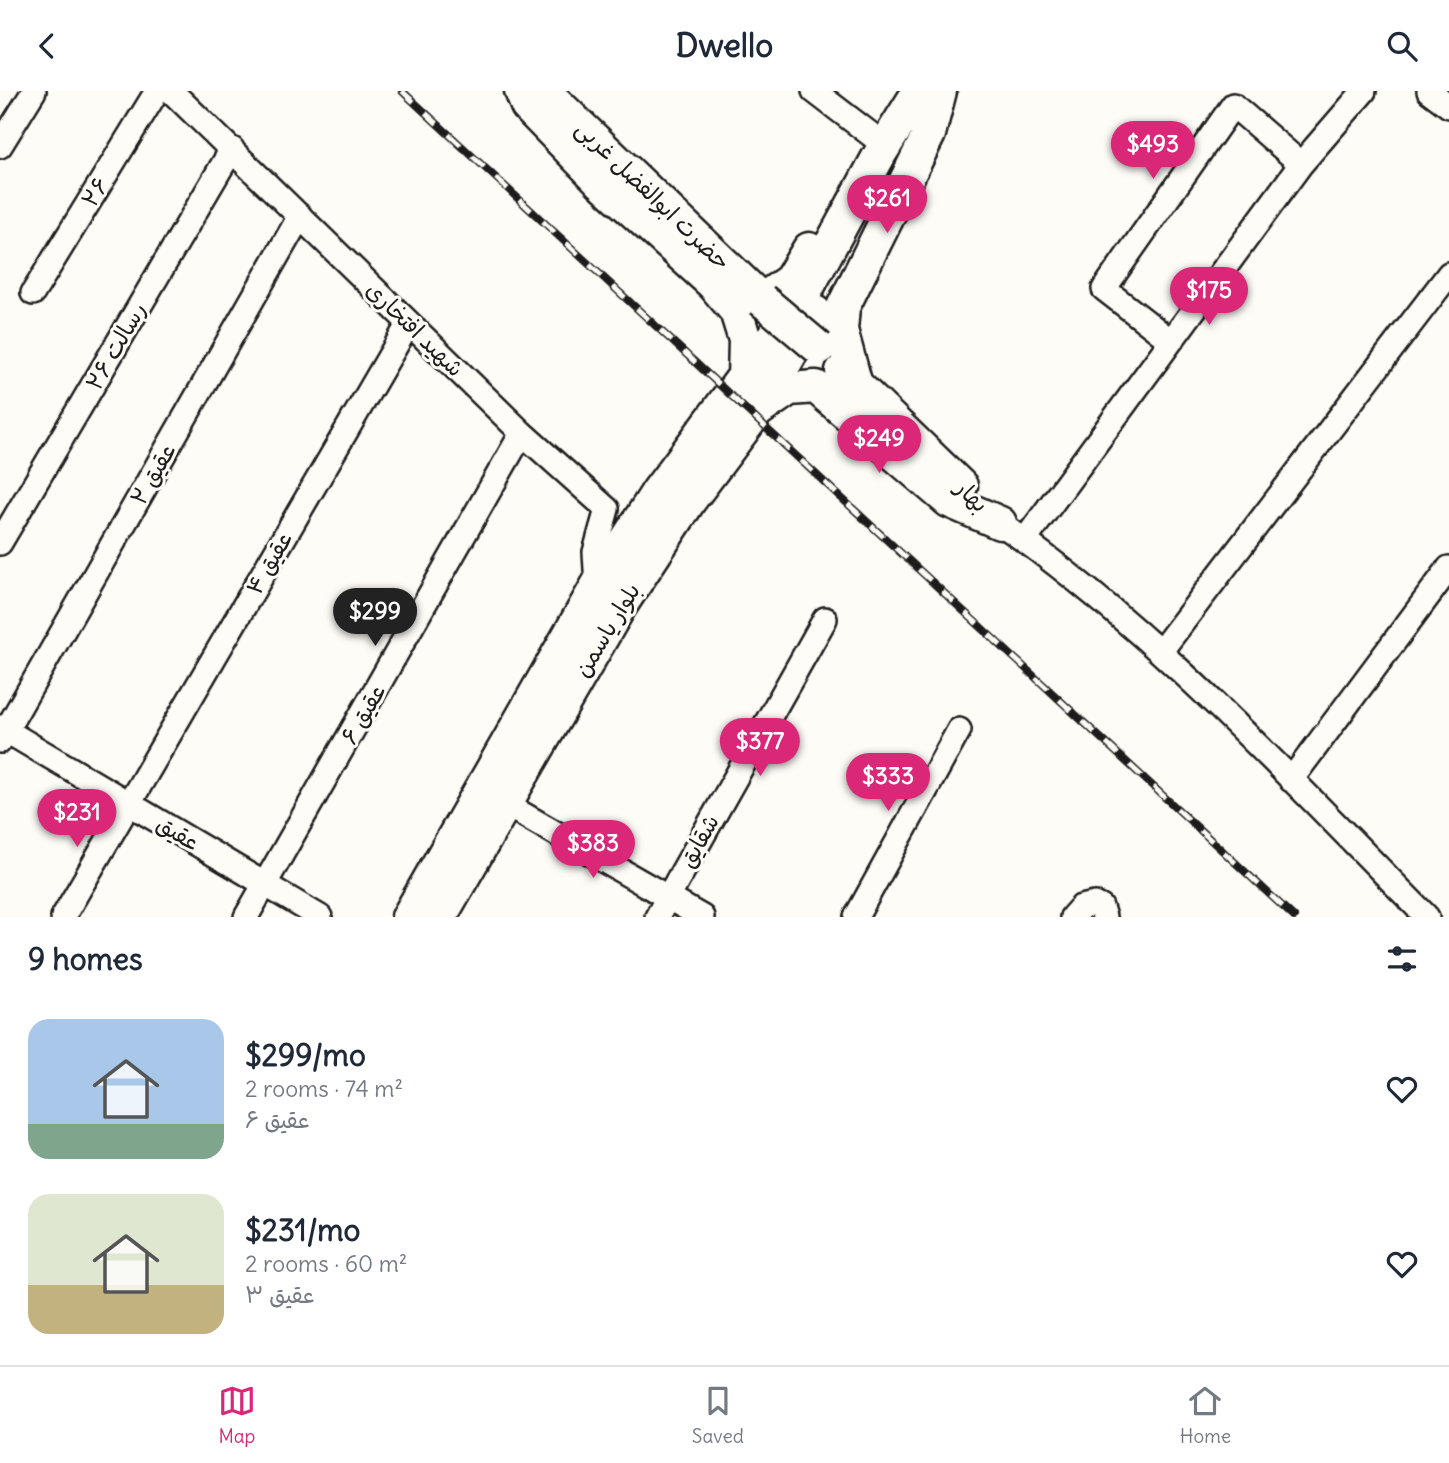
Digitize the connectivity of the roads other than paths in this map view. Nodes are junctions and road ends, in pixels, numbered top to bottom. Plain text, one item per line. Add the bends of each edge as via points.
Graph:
1 (34, 91) edge
2 (158, 91) edge
3 (171, 91) edge
4 (521, 91) edge
5 (544, 91) edge
6 (814, 91) edge
7 (918, 91) edge
8 (939, 91) edge
9 (1364, 91) edge
10 (1429, 91) edge
11 (1449, 106) edge
12 (878, 139) junction
13 (0, 146) edge
14 (232, 149) junction
15 (1301, 164) junction
16 (300, 216) junction
17 (1449, 274) edge
18 (33, 293) dead end
19 (762, 300) junction
20 (409, 323) junction
21 (1171, 341) junction
22 (805, 351) junction
23 (744, 379) junction
24 (856, 385) junction
25 (758, 410) junction
26 (522, 433) junction
27 (1013, 532) junction
28 (0, 543) edge
29 (1449, 568) edge
30 (597, 586) junction
31 (825, 619) dead end
32 (1160, 652) junction
33 (959, 730) dead end
34 (2, 733) edge
35 (1291, 781) junction
36 (129, 804) junction
37 (505, 804) junction
38 (266, 885) junction
39 (662, 907) edge
40 (63, 917) edge
41 (246, 917) edge
42 (320, 917) edge
43 (408, 917) edge
44 (440, 917) edge
45 (702, 917) edge
46 (856, 917) edge
47 (1072, 917) edge
48 (1104, 917) edge
49 (1427, 917) edge

1 - 13 street
2 - 18 street, ۲۶
3 - 14 street, شهید افتخاری
4 - 23 street via 527,106 602,183 713,284 736,311 746,340
5 - 19 street, حضرت ابوالفضل غربی
6 - 12 street
7 - 12 street
7 - 23 street, بلوار یاسمن via 800,300
8 - 22 street, بلوار یاسمن
8 - 24 street via 929,134 843,307 842,330
9 - 15 street
10 - 11 street
12 - 19 street via 790,280
14 - 16 street, شهید افتخاری
14 - 28 street, رسالت ۲۶
15 - 21 street
15 - 21 street via 1233,105 1104,289
16 - 20 street, شهید افتخاری
16 - 34 street, عقیق ۲
17 - 32 street
19 - 22 street, بهار, bridge
20 - 26 street, شهید افتخاری
20 - 36 street, عقیق ۴
21 - 27 street
22 - 24 street, بهار
22 - 25 street, بلوار یاسمن
23 - 30 street, بلوار یاسمن via 658,491
24 - 27 street, بهار
25 - 27 street via 789,389 816,387 949,501
25 - 37 street, بلوار یاسمن via 690,500 626,597
26 - 30 street, شهید افتخاری via 607,509 594,552
26 - 38 street, عقیق ۶
27 - 32 street, بهار
29 - 35 street
30 - 43 street, بلوار یاسمن
31 - 39 street, شقایق
32 - 35 street, بهار
33 - 46 street
34 - 36 street, عقیق
35 - 49 street, بهار
36 - 38 street, عقیق
36 - 40 street, عقیق ۴
37 - 39 street
37 - 44 street, بلوار یاسمن
38 - 41 street, عقیق ۶
38 - 42 street, عقیق
39 - 45 street
47 - 48 street via 1081,907 1095,904

